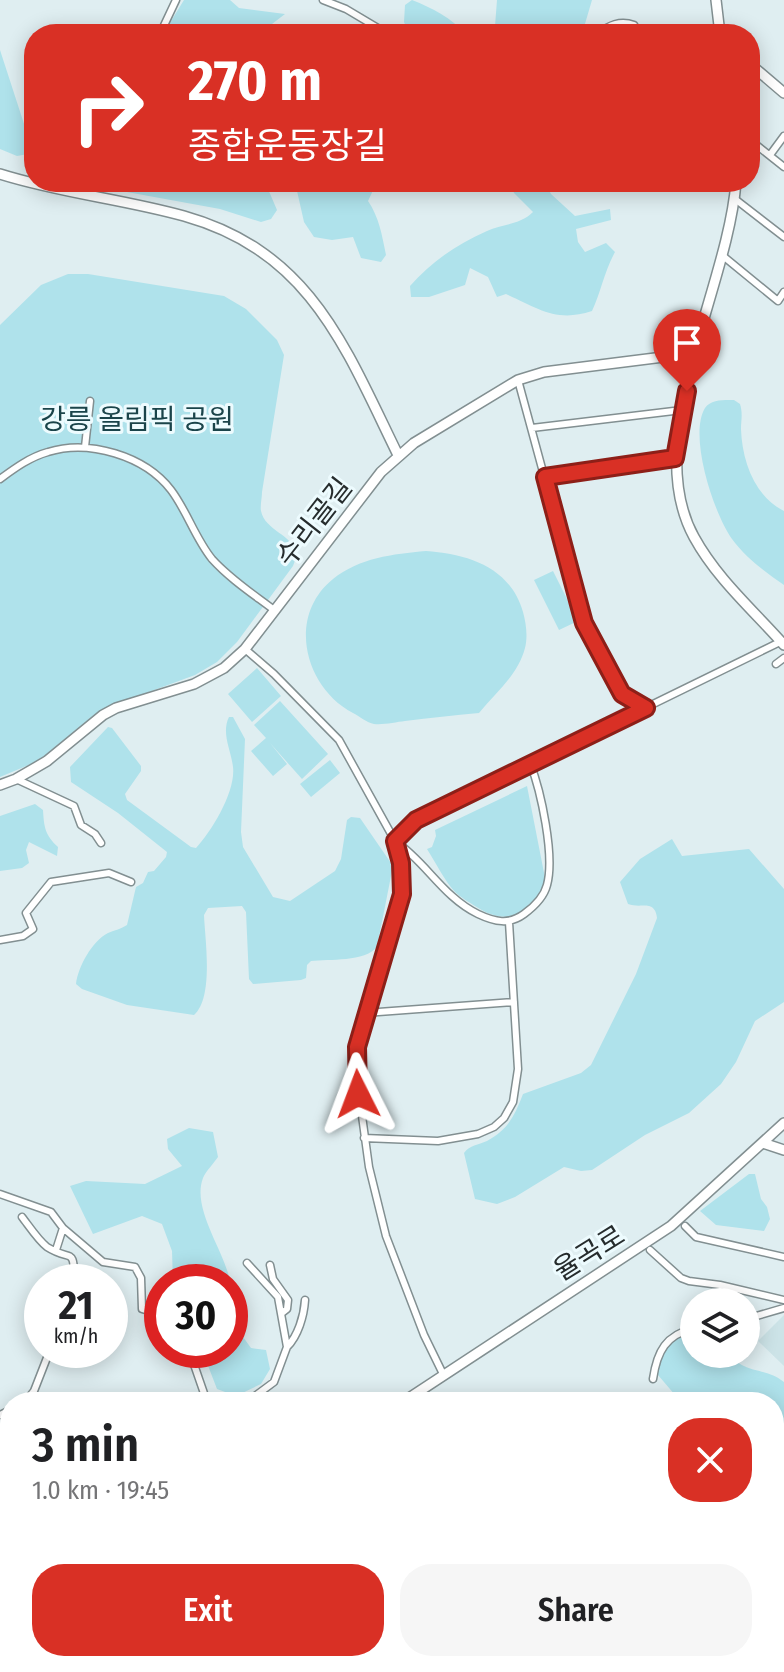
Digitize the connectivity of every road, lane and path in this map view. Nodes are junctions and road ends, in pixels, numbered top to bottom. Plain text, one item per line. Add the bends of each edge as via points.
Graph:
1 (176, 0) edge
2 (323, 0) edge
3 (351, 0) edge
4 (716, 0) edge
5 (346, 9) junction
6 (165, 24) edge
7 (371, 24) edge
8 (719, 24) edge
9 (760, 73) edge
10 (784, 93) edge
11 (784, 136) edge
12 (760, 148) edge
13 (770, 155) junction
14 (784, 167) edge
15 (0, 174) edge
16 (24, 180) edge
17 (77, 192) edge
18 (735, 192) edge
19 (735, 199) junction
20 (784, 237) edge
21 (723, 256) junction
22 (784, 292) edge
23 (695, 353) junction
24 (518, 380) junction
25 (90, 401) dead end
26 (682, 410) junction
27 (532, 428) junction
28 (85, 447) junction
29 (398, 455) junction
30 (675, 458) junction
31 (545, 477) junction
32 (0, 479) edge
33 (274, 610) junction
34 (783, 642) edge
35 (245, 649) junction
36 (784, 658) edge
37 (776, 664) dead end
38 (646, 708) junction
39 (530, 763) junction
40 (16, 779) junction
41 (0, 785) edge
42 (395, 841) junction
43 (101, 843) dead end
44 (131, 882) dead end
45 (509, 922) junction
46 (0, 940) edge
47 (514, 1002) junction
48 (365, 1013) junction
49 (784, 1123) edge
50 (364, 1138) junction
51 (763, 1143) junction
52 (784, 1150) edge
53 (0, 1194) edge
54 (22, 1217) dead end
55 (685, 1226) dead end
56 (63, 1228) junction
57 (56, 1250) junction
58 (650, 1250) dead end
59 (784, 1257) edge
60 (247, 1263) dead end
61 (74, 1264) edge
62 (270, 1265) dead end
63 (305, 1300) dead end
64 (784, 1300) edge
65 (784, 1308) edge
66 (144, 1310) edge
67 (282, 1313) junction
68 (760, 1315) edge
69 (680, 1332) edge
70 (287, 1347) junction
71 (43, 1368) edge
72 (195, 1368) edge
73 (445, 1376) junction
74 (653, 1379) dead end
75 (33, 1392) edge
76 (204, 1392) edge
77 (260, 1392) edge
78 (419, 1392) edge

1 - 6 street
2 - 5 street
3 - 5 street
4 - 8 street
5 - 7 street
9 - 10 street
11 - 13 street
12 - 13 street
13 - 14 street
15 - 16 street
17 - 29 street via 185,216 227,232 271,258 315,301 337,333
18 - 19 street
19 - 20 street
19 - 21 street
21 - 22 street via 778,301
21 - 23 street
23 - 24 street, 수리골길
23 - 26 street
24 - 27 street
24 - 29 street, 수리골길
25 - 28 street
26 - 27 street
26 - 30 street
27 - 31 street
28 - 32 street via 40,454
28 - 33 street via 128,459 160,477 211,557
29 - 33 street, 수리골길
30 - 31 street
30 - 34 street via 683,508 694,536 722,577
31 - 38 street via 584,623 622,694
33 - 35 street, 수리골길
34 - 38 street
35 - 40 street, 수리골길 via 194,684 103,715
35 - 42 street via 339,740
36 - 37 street
38 - 39 street
39 - 42 street via 416,820
39 - 45 street via 548,844 548,881 540,900
40 - 41 street, 수리골길
40 - 43 street via 74,806 81,825
42 - 45 street via 465,906
42 - 48 street via 402,894
44 - 46 street via 109,873 51,882 26,913 33,929
45 - 47 street
47 - 48 street
47 - 50 street via 517,1087 504,1118 478,1134 438,1141
48 - 50 street via 356,1072
49 - 51 street, 율곡로
50 - 73 street via 386,1236
51 - 52 street
51 - 73 street, 율곡로 via 671,1226
53 - 56 street via 42,1207
54 - 57 street via 46,1246
55 - 59 street via 696,1237
56 - 57 street
56 - 66 street via 103,1262 135,1267
57 - 61 street via 70,1254
58 - 64 street via 689,1281
60 - 67 street via 278,1297
62 - 67 street via 288,1300
63 - 70 street via 296,1336
65 - 68 street
67 - 70 street
69 - 74 street via 665,1343
70 - 77 street via 274,1382
71 - 75 street
72 - 76 street
73 - 78 street, 율곡로

